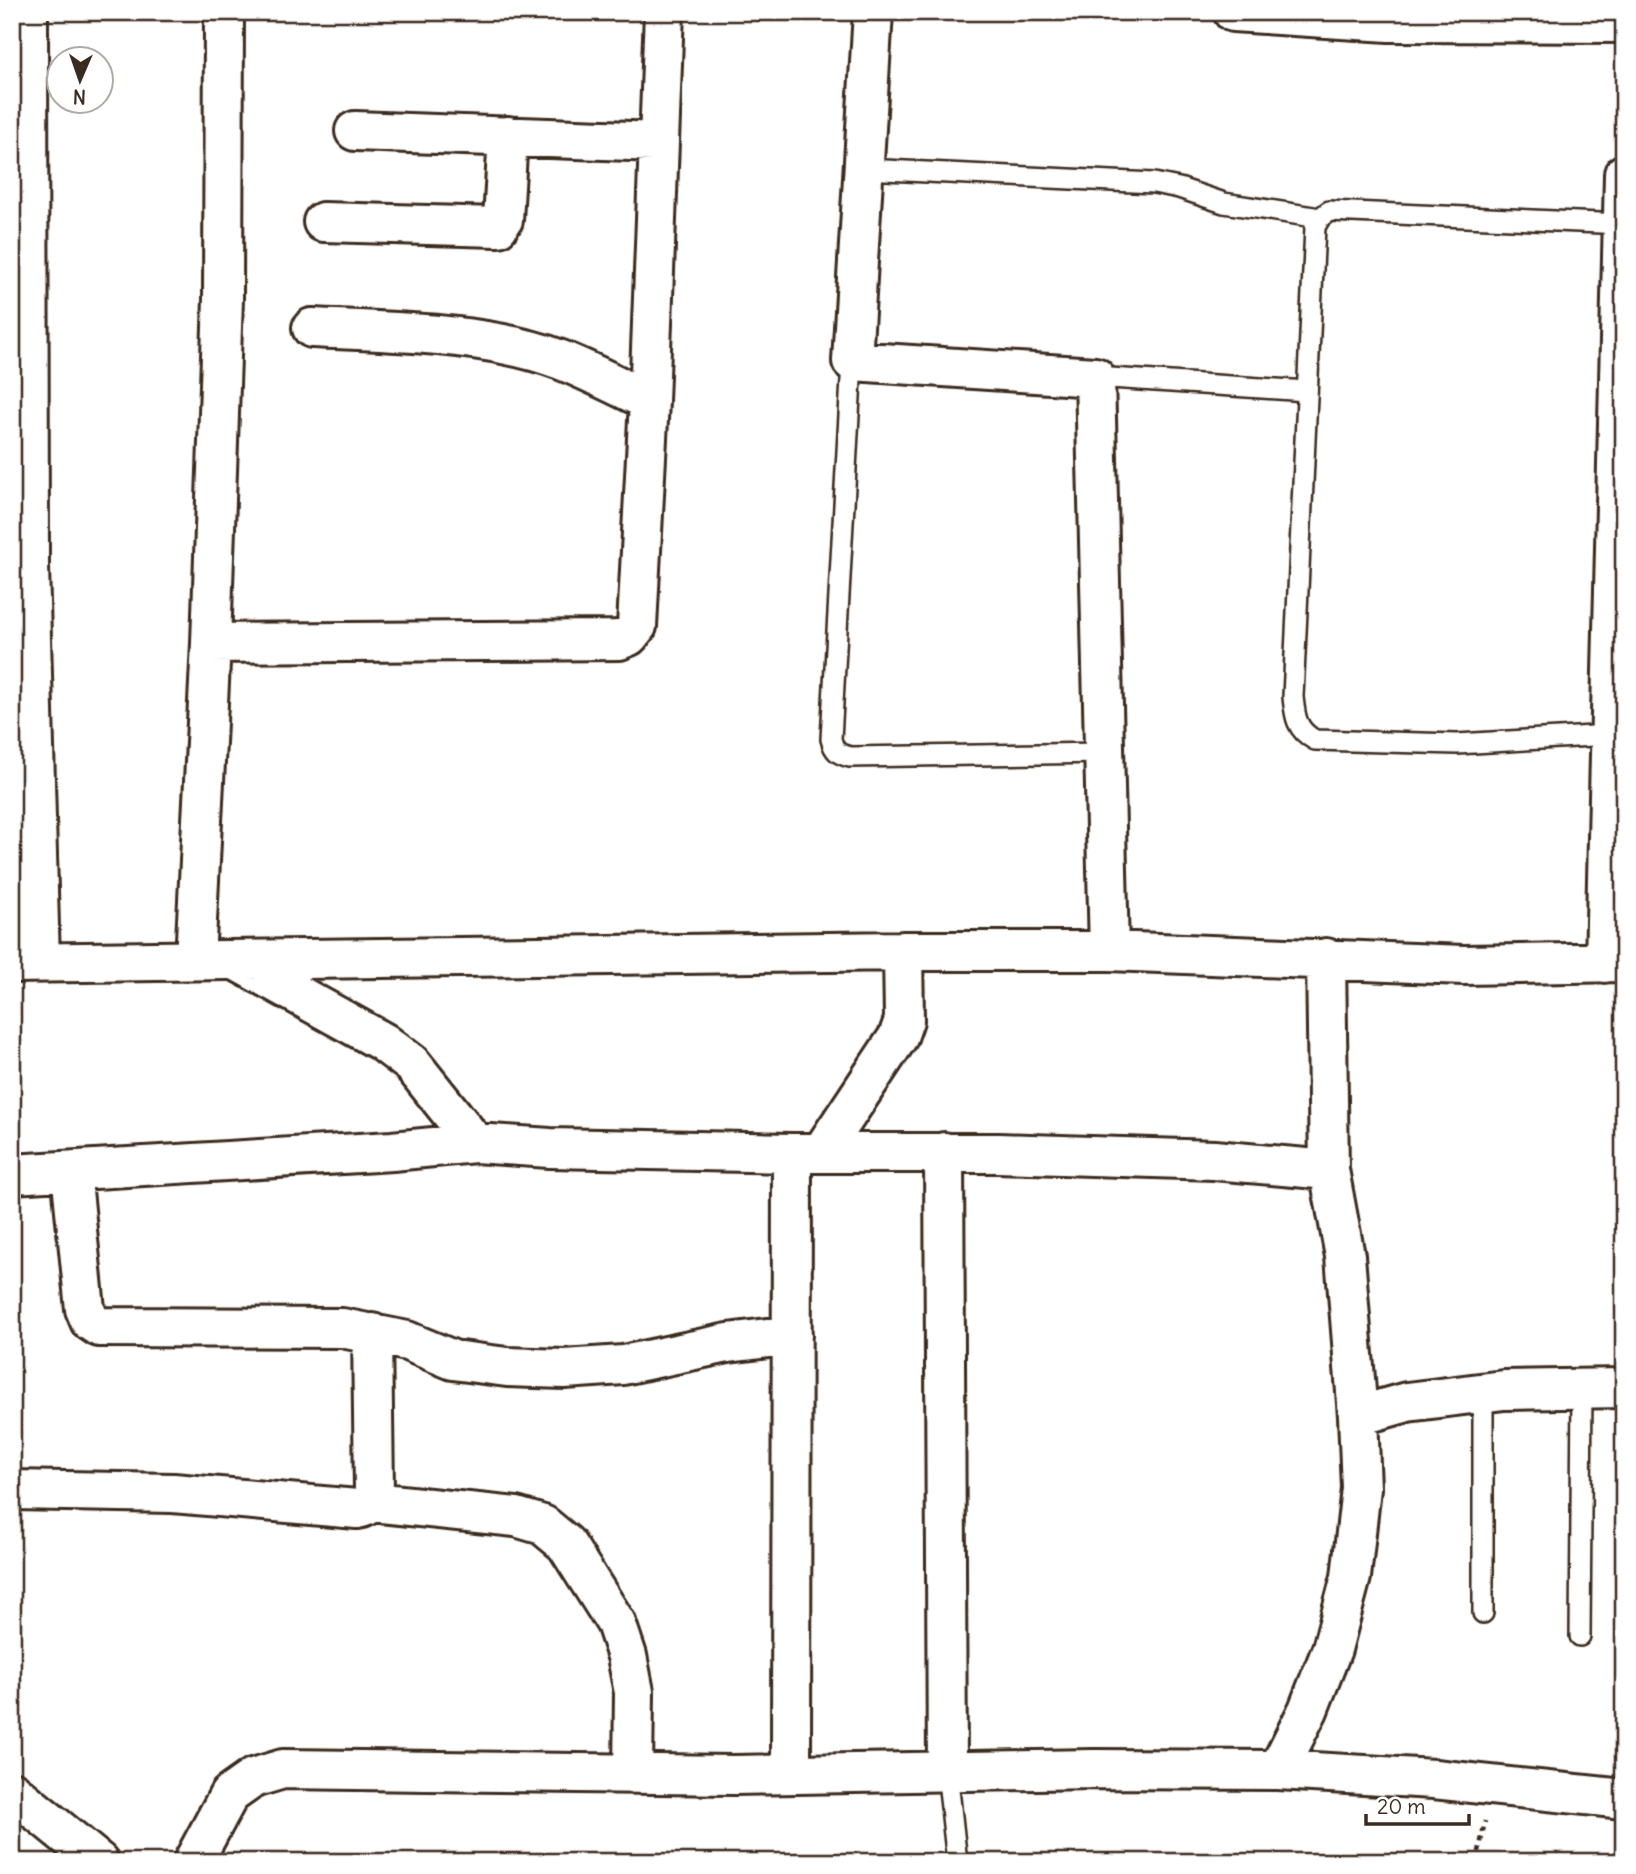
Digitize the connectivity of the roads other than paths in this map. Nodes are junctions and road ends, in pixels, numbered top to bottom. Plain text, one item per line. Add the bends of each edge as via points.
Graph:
1 (28, 12) edge
2 (224, 12) edge
3 (664, 12) edge
4 (873, 12) edge
5 (1233, 12) edge
6 (1390, 17) edge
7 (1624, 23) edge
8 (355, 131) dead end
9 (508, 136) junction
10 (659, 142) junction
11 (864, 169) junction
12 (1624, 174) edge
13 (20, 188) edge
14 (1320, 218) junction
15 (323, 222) dead end
16 (1623, 224) edge
17 (312, 328) dead end
18 (852, 361) junction
19 (1095, 377) junction
20 (1307, 391) junction
21 (649, 401) junction
22 (21, 508) edge
23 (1619, 564) edge
24 (21, 566) edge
25 (211, 643) junction
26 (1610, 735) junction
27 (1104, 753) junction
28 (903, 950) junction
29 (1109, 951) junction
30 (1326, 958) junction
31 (195, 960) junction
32 (234, 960) junction
33 (1614, 962) edge
34 (26, 963) edge
35 (475, 1143) junction
36 (944, 1152) junction
37 (806, 1153) junction
38 (1329, 1170) junction
39 (71, 1171) junction
40 (12, 1174) edge
41 (372, 1333) junction
42 (792, 1335) junction
43 (1624, 1388) edge
44 (1582, 1389) junction
45 (1483, 1392) junction
46 (1358, 1416) junction
47 (12, 1490) edge
48 (372, 1502) junction
49 (1483, 1613) dead end
50 (1580, 1636) dead end
51 (1278, 1770) junction
52 (947, 1771) junction
53 (634, 1773) junction
54 (791, 1774) junction
55 (12, 1791) edge
56 (1624, 1799) edge
57 (99, 1862) edge
58 (193, 1862) edge
59 (957, 1862) edge

1 - 13 street
2 - 25 street via 223,299
3 - 10 street
4 - 11 street
5 - 6 street
6 - 7 street
8 - 9 street
9 - 10 street
9 - 15 street via 503,220 498,227
10 - 21 street
11 - 14 lane via 1154,183 1224,203
11 - 18 street
12 - 16 street
13 - 22 street
14 - 16 lane via 1329,211
14 - 20 lane via 1315,227
16 - 23 street
17 - 21 street via 432,335 529,351 560,360
18 - 19 street
18 - 27 lane via 833,749 850,757
19 - 20 lane
19 - 27 street
20 - 26 lane via 1293,697 1296,722 1305,735 1315,740 1457,744
21 - 25 street via 637,626 629,636 619,640
22 - 24 street
23 - 26 street
24 - 34 street
25 - 31 street
26 - 33 street
27 - 29 street
28 - 29 street
28 - 32 street
28 - 37 street via 904,1020 898,1037
29 - 30 street
30 - 33 street via 1464,965
30 - 38 street
31 - 32 street
31 - 34 street
32 - 35 street via 383,1042 412,1064
35 - 37 street
35 - 39 street
36 - 37 street
36 - 38 street via 1213,1160
36 - 52 street
37 - 42 street
38 - 46 street via 1345,1256
39 - 40 street
39 - 41 street via 85,1309 90,1321 99,1326 342,1328
41 - 42 street via 453,1360 564,1370 623,1365
41 - 48 street
42 - 54 street
43 - 44 street
44 - 45 street
44 - 50 lane
45 - 46 street via 1407,1402
45 - 49 lane
46 - 51 street via 1361,1488 1351,1577 1332,1649
47 - 48 street via 173,1493 357,1509
48 - 53 street via 516,1517 543,1525 566,1544 616,1623 627,1656 634,1692
51 - 52 street
51 - 56 street via 1434,1779
52 - 54 street
52 - 59 lane
53 - 54 street
53 - 58 street via 283,1769 253,1778 229,1796
55 - 57 street

